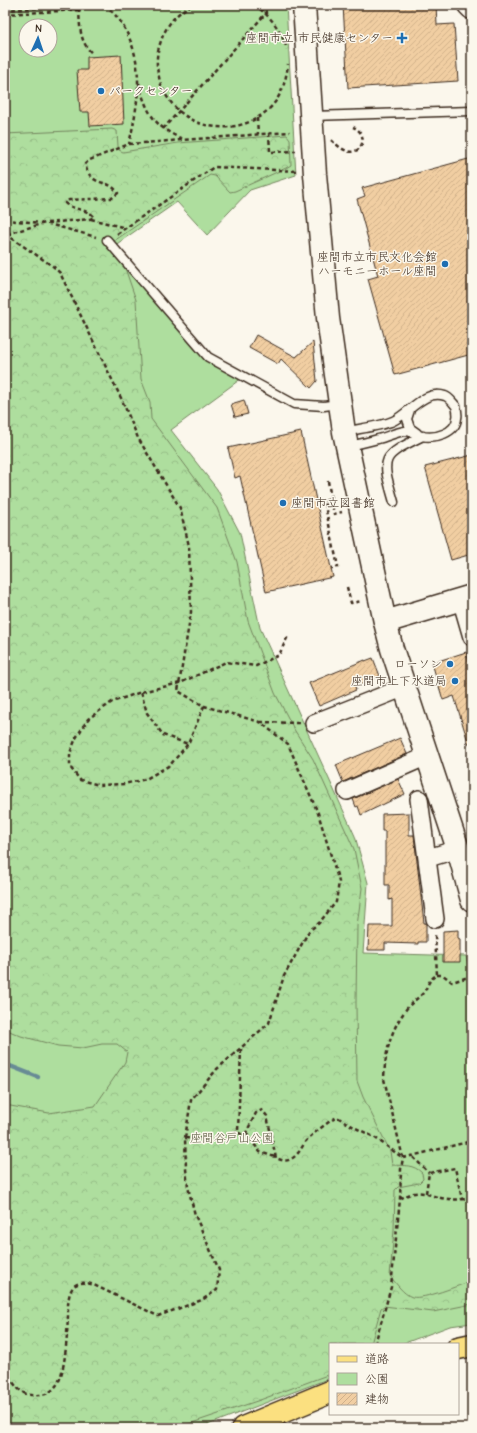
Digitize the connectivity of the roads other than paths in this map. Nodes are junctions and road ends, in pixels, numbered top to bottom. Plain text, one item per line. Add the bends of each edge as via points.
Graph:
1 (304, 5) edge
2 (470, 5) edge
3 (472, 8) edge
4 (472, 111) edge
5 (311, 116) junction
6 (107, 240) road end
7 (340, 404) junction
8 (410, 410) junction
9 (423, 436) junction
10 (346, 439) junction
11 (394, 502) dead end
12 (466, 598) edge
13 (385, 622) junction
14 (472, 637) edge
15 (405, 687) junction
16 (314, 723) road end
17 (427, 756) junction
18 (347, 791) dead end
19 (419, 799) dead end
20 (458, 849) junction
21 (428, 858) junction
22 (471, 889) edge
23 (435, 919) road end
24 (472, 1345) edge
25 (459, 1348) edge
26 (329, 1392) edge
27 (243, 1428) edge

1 - 5 street
2 - 3 street
4 - 5 lane
5 - 7 street via 328,318
6 - 7 lane via 208,357 294,404
7 - 10 street
8 - 9 lane via 407,419 410,428
8 - 9 lane via 422,399 436,395 446,396 456,406 457,418 451,430 431,437
8 - 10 lane via 393,421
9 - 10 lane via 404,431 378,439
9 - 11 lane via 393,452 388,458 386,474
10 - 13 street
12 - 13 street
12 - 14 street
13 - 15 street
15 - 16 street
15 - 17 street
17 - 18 street
17 - 20 street
19 - 21 street
20 - 21 street
20 - 22 street
21 - 23 street
24 - 25 main road
26 - 27 main road

